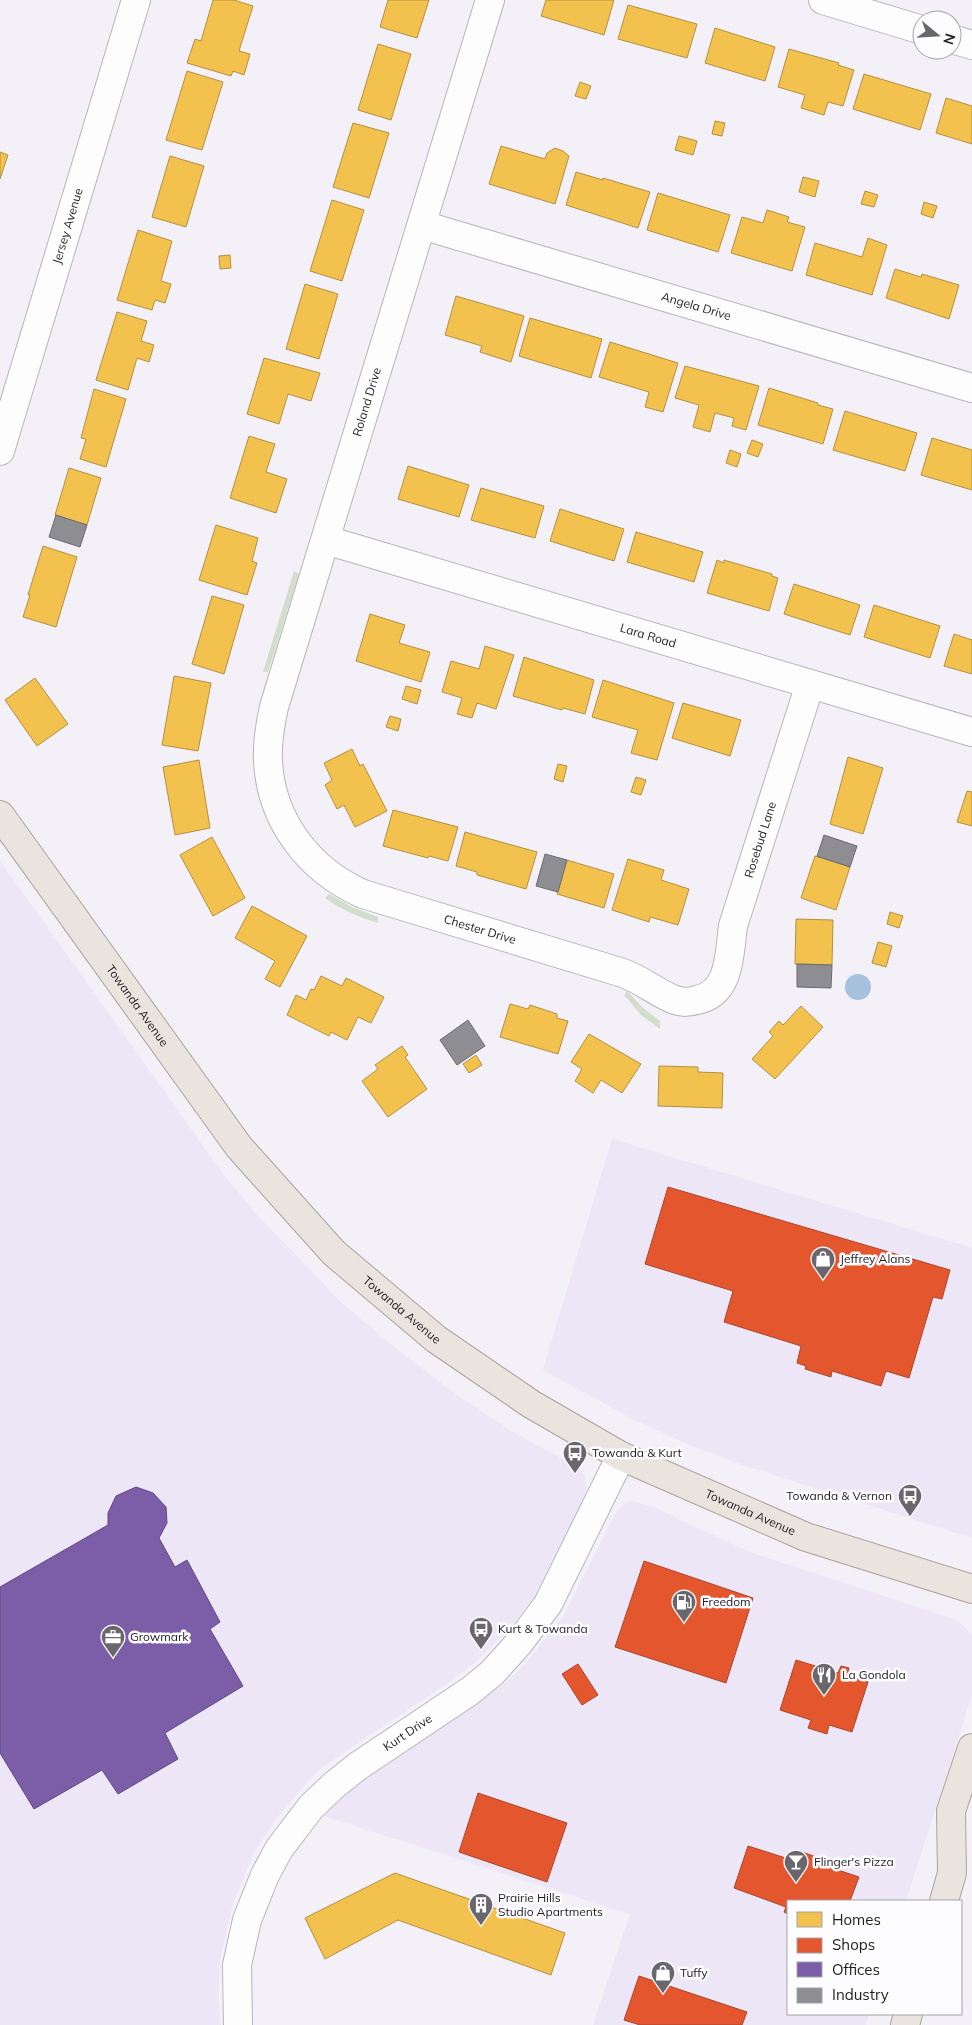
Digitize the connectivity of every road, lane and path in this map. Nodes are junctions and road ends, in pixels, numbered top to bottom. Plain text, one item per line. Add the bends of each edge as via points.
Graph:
1 (136, 0) edge
2 (490, 0) edge
3 (823, 0) edge
4 (912, 27) edge
5 (422, 224) junction
6 (972, 388) edge
7 (0, 452) edge
8 (326, 540) junction
9 (810, 684) junction
10 (972, 732) edge
11 (277, 806) joint
12 (0, 815) edge
13 (712, 994) joint
14 (621, 1456) junction
15 (972, 1589) edge
16 (972, 1748) edge
17 (972, 1850) edge
18 (952, 1873) junction
19 (944, 1900) edge
20 (238, 2025) edge

1 - 7 street, Jersey Avenue
2 - 5 street, Roland Drive
3 - 4 street
5 - 6 street, Angela Drive
5 - 8 street, Roland Drive
8 - 9 street, Lara Road
8 - 11 street, Roland Drive via 281,683 270,730 268,759
9 - 10 street, Lara Road
9 - 13 street, Rosebud Lane via 732,926 724,978
11 - 13 street, Chester Drive via 290,832 309,858 343,885 363,894 623,973 673,999 684,1002
12 - 14 main road, Towanda Avenue via 239,1147 334,1253 436,1339 531,1404
14 - 15 main road, Towanda Avenue via 806,1537
14 - 20 street, Kurt Drive via 548,1604 519,1643 470,1691 333,1786 311,1807 279,1849 247,1920 237,1965
16 - 18 main road via 951,1811
17 - 18 main road
18 - 19 main road

